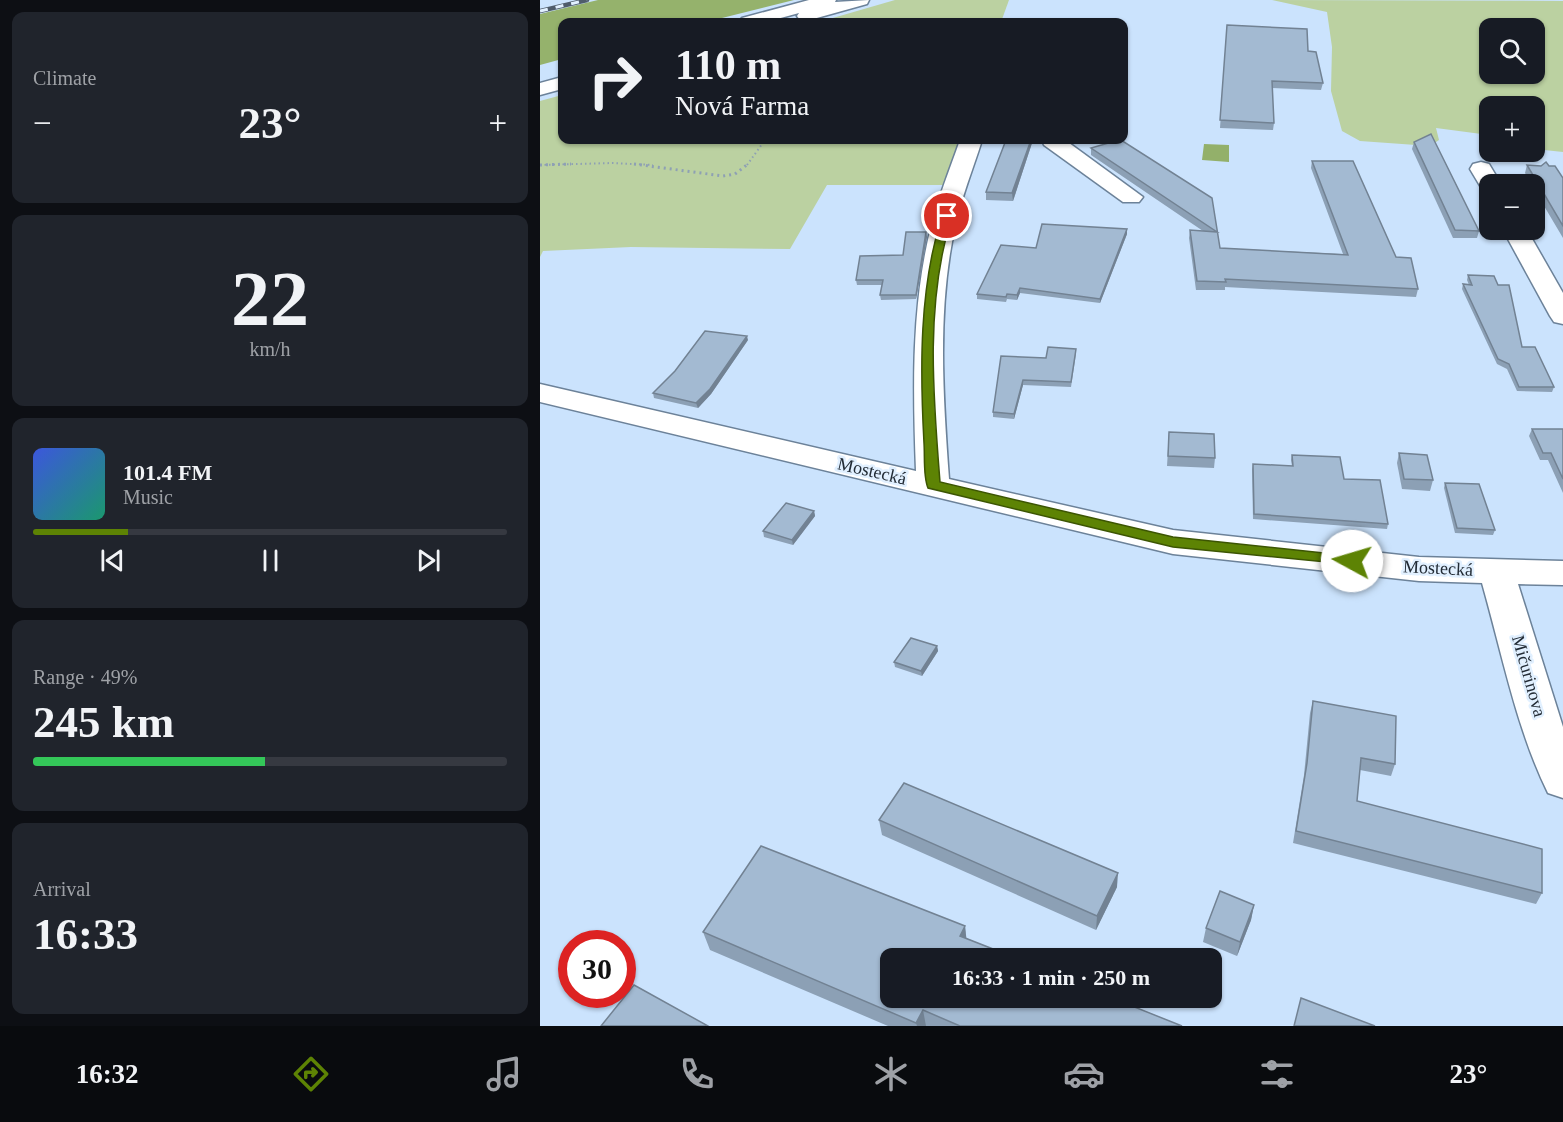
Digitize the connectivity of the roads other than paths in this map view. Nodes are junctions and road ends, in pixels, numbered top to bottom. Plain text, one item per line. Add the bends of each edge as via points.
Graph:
1 (828, 0) edge
2 (861, 0) edge
3 (763, 18) edge
4 (798, 18) edge
5 (558, 74) edge
6 (540, 79) edge
7 (558, 84) edge
8 (540, 89) edge
9 (970, 144) edge
10 (1058, 144) edge
11 (1131, 197) dead end
12 (1521, 240) edge
13 (1563, 316) edge
14 (540, 393) edge
15 (933, 485) junction
16 (1496, 570) junction
17 (1563, 573) edge
18 (1563, 781) edge

1 - 3 main road
2 - 4 main road
5 - 6 main road
7 - 8 main road
9 - 15 main road via 940,237 930,311 928,398
10 - 11 main road
12 - 13 main road
14 - 15 main road, Mostecká
15 - 16 main road, Mostecká via 1173,542 1419,568
16 - 17 main road, Mostecká
16 - 18 main road, Mičurinova

